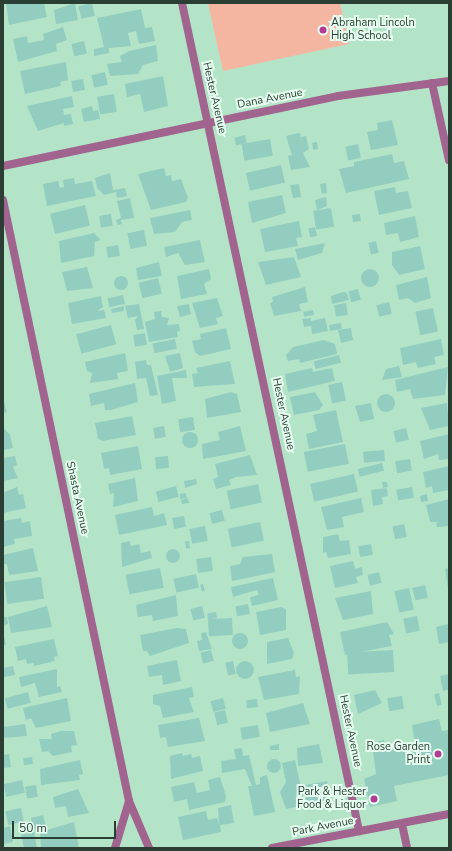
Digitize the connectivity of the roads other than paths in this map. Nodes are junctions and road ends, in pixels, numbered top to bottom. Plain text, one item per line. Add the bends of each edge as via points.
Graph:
1 (182, 3) edge
2 (449, 81) edge
3 (432, 83) junction
4 (209, 122) junction
5 (449, 160) edge
6 (3, 166) edge
7 (3, 200) edge
8 (129, 801) junction
9 (449, 814) edge
10 (402, 824) junction
11 (359, 831) junction
12 (115, 848) edge
13 (149, 848) edge
14 (272, 848) edge
15 (407, 848) edge

1 - 4 street, Hester Avenue
2 - 3 street, Dana Avenue
3 - 4 street, Dana Avenue via 338,96
3 - 5 street
4 - 6 street, Dana Avenue
4 - 11 street, Hester Avenue
7 - 8 street, Shasta Avenue
8 - 12 street, Shasta Avenue
8 - 13 street, Shasta Avenue
9 - 10 street, Park Avenue
10 - 11 street, Park Avenue
10 - 15 street
11 - 14 street, Park Avenue

